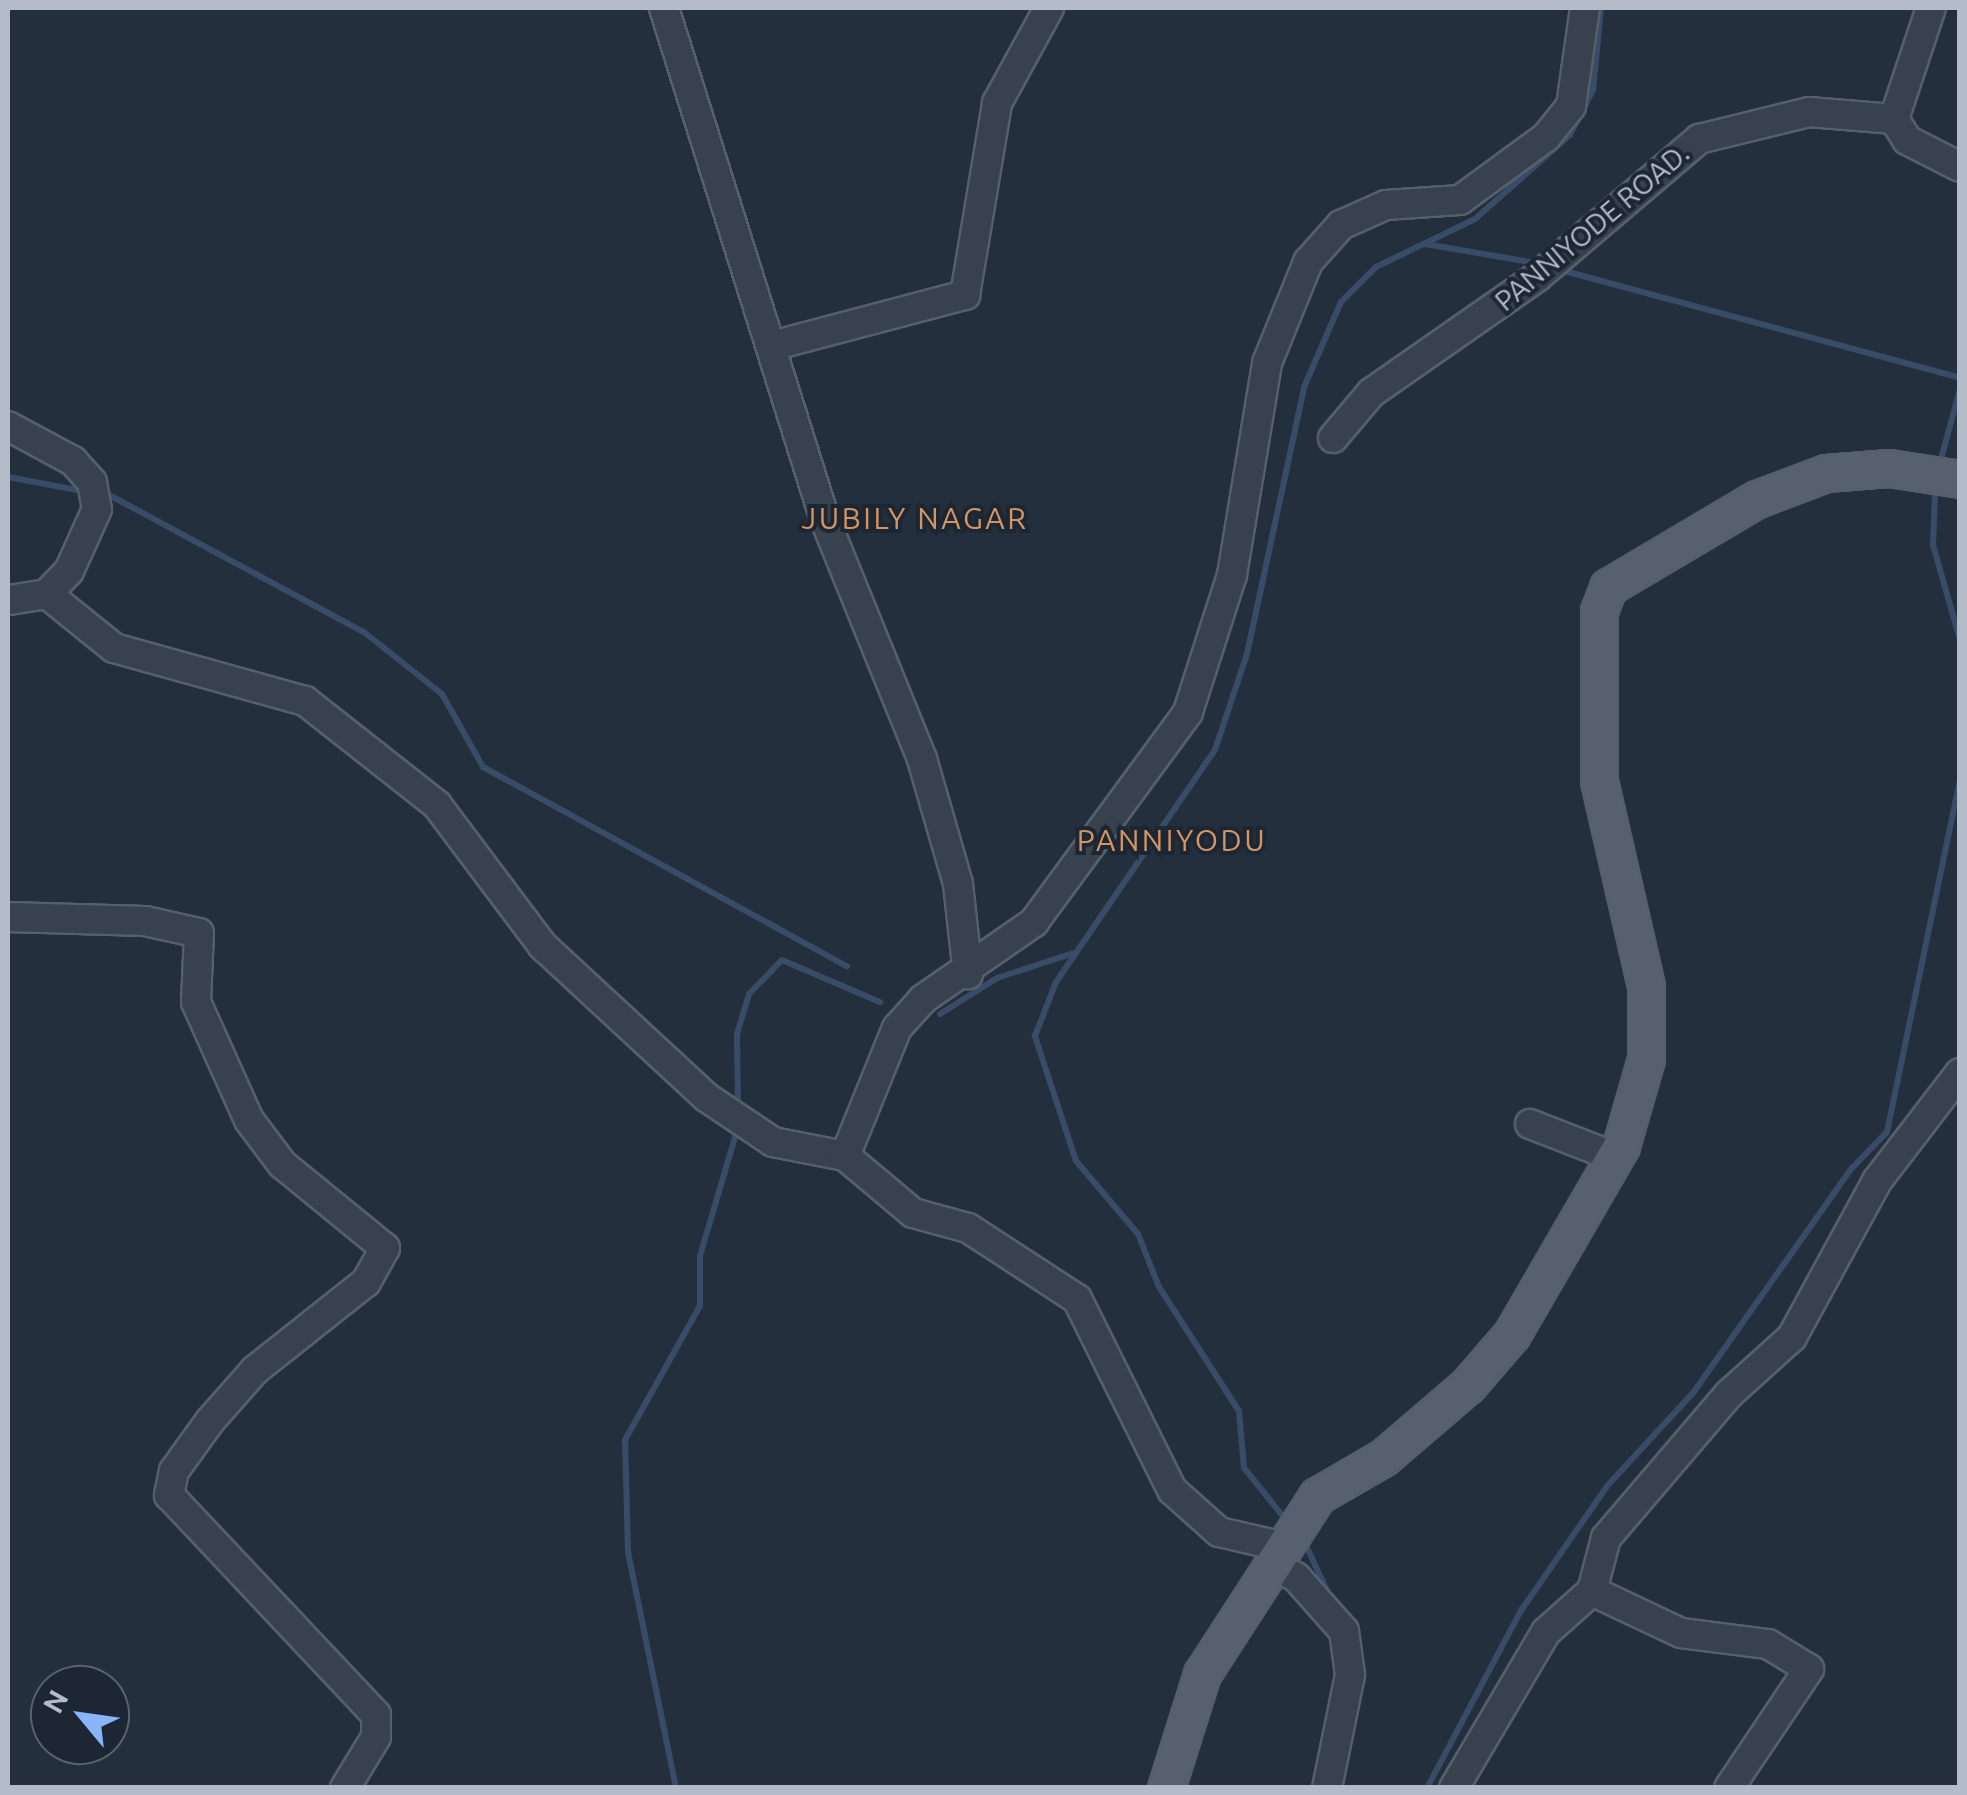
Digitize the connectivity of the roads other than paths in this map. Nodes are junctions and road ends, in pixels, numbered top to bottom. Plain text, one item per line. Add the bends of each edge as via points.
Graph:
1 (664, 8) edge
2 (1050, 8) edge
3 (1585, 8) edge
4 (1932, 8) edge
5 (1894, 119) junction
6 (1960, 167) edge
7 (772, 346) junction
8 (8, 426) edge
9 (1334, 438) dead end
10 (1960, 479) edge
11 (47, 594) junction
12 (8, 600) edge
13 (8, 917) edge
14 (968, 974) junction
15 (1960, 1073) edge
16 (1530, 1124) dead end
17 (845, 1156) junction
18 (1615, 1157) junction
19 (1289, 1540) junction
20 (1592, 1591) junction
21 (345, 1788) edge
22 (1166, 1788) edge
23 (1327, 1788) edge
24 (1454, 1788) edge
25 (1728, 1788) edge

1 - 7 street
2 - 7 street via 997,102 965,295
3 - 14 street via 1571,106 1546,137 1460,200 1386,205 1341,225 1308,262 1267,363 1232,575 1188,712 1072,879
4 - 5 street
5 - 6 street via 1906,140
5 - 9 street, PANNIYODE ROAD. via 1809,112 1699,139 1537,277 1371,393
7 - 14 street via 824,520 922,759 958,884
8 - 11 street via 53,442 92,482 97,509 69,571
10 - 18 main road via 1889,468 1826,472 1757,499 1608,587 1598,627 1599,781 1646,986 1646,1058
11 - 12 street
11 - 17 street via 114,648 305,700 438,805 543,946 706,1097 773,1142
13 - 21 street via 145,921 200,933 196,1002 249,1120 282,1164 385,1248 366,1282 256,1370 210,1420 174,1471 169,1495 376,1716 376,1737
14 - 17 street via 923,998 897,1028
15 - 20 street via 1877,1181 1800,1326 1606,1538
16 - 18 street
17 - 19 street via 914,1214 968,1228 1077,1299 1172,1490 1219,1532
18 - 19 main road via 1512,1334 1468,1385
19 - 22 main road via 1202,1674
19 - 23 street via 1324,1608 1344,1631 1350,1675
20 - 24 street via 1546,1632
20 - 25 street via 1681,1634 1768,1644 1808,1669

